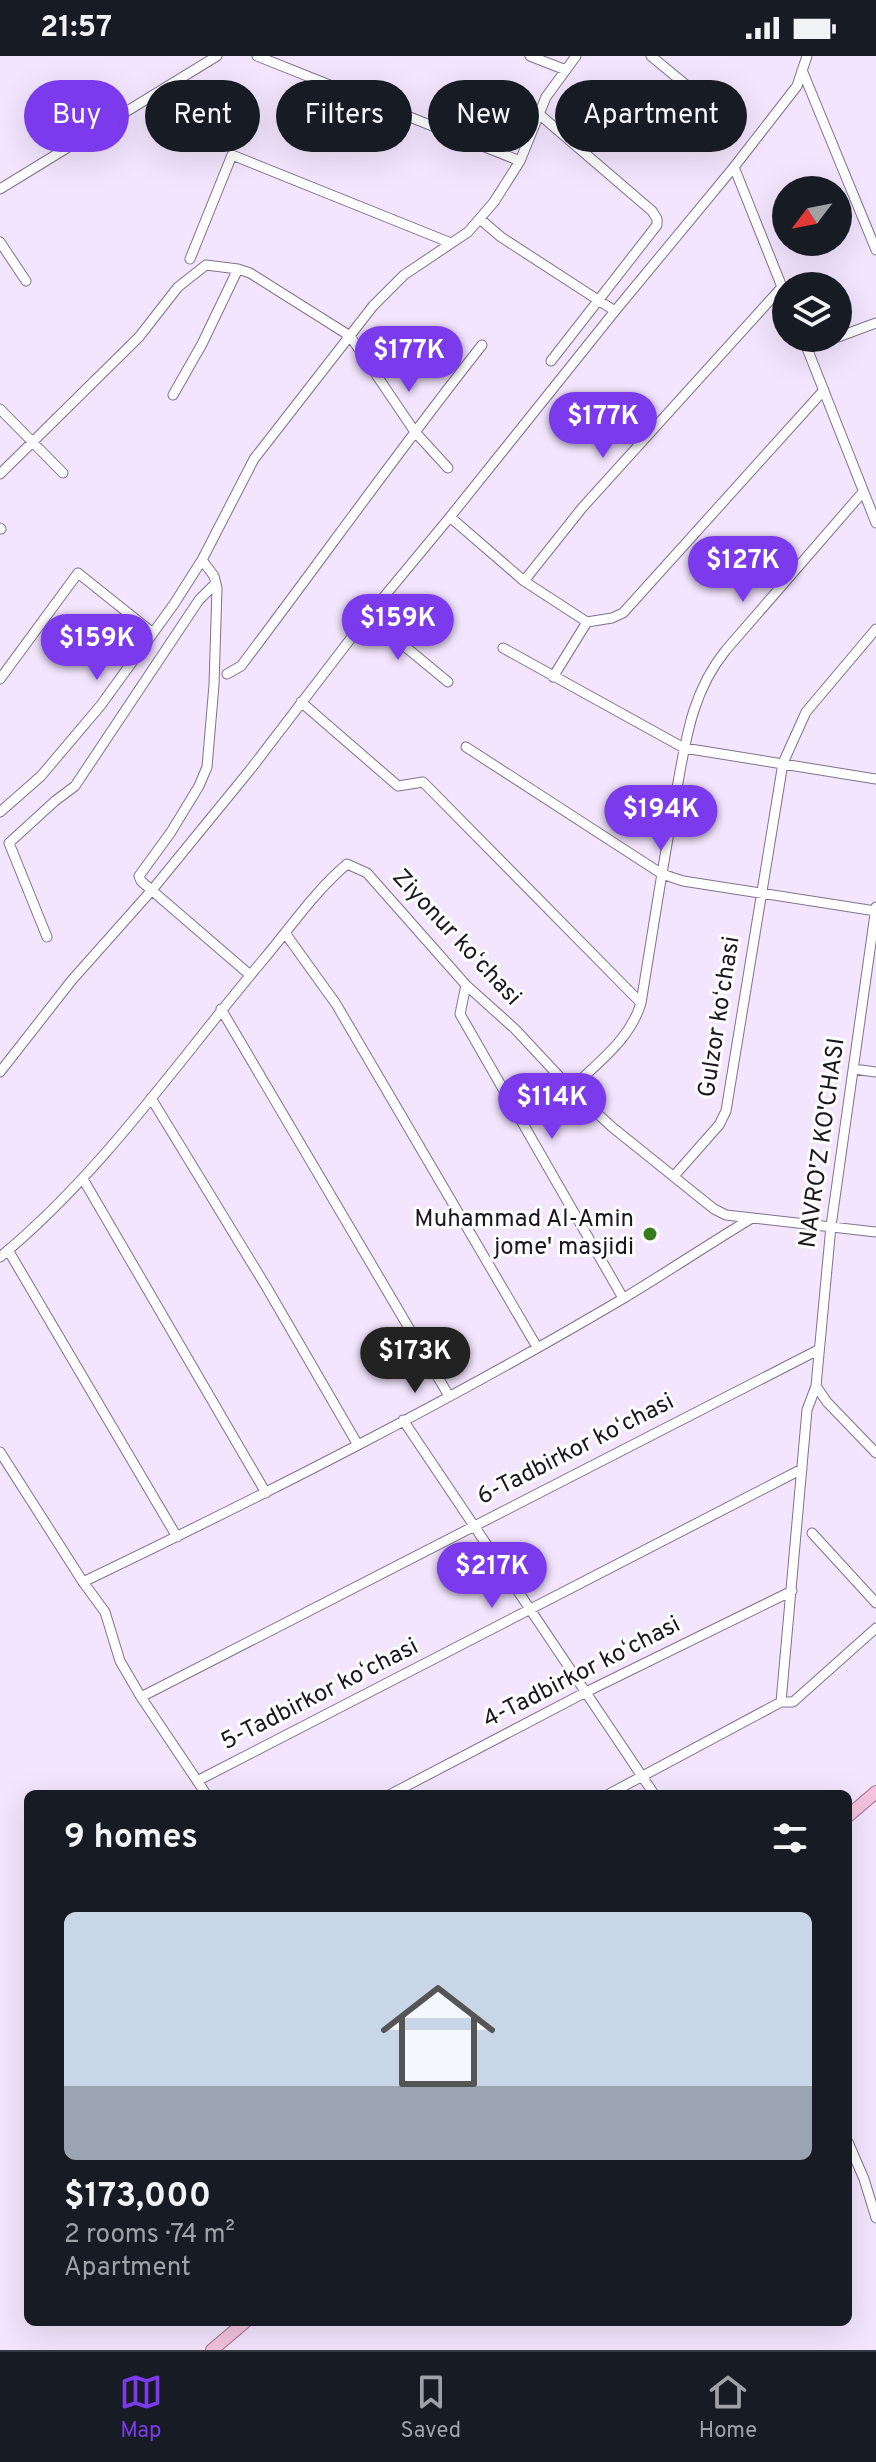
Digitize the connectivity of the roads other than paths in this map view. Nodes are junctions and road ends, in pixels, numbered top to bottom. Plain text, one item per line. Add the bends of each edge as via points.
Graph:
1 (217, 56) edge
2 (257, 56) edge
3 (530, 56) edge
4 (576, 56) edge
5 (651, 56) edge
6 (807, 56) edge
7 (566, 70) junction
8 (802, 70) junction
9 (680, 80) edge
10 (539, 114) joint
11 (524, 152) edge
12 (520, 161) junction
13 (734, 167) junction
14 (0, 189) edge
15 (480, 219) junction
16 (872, 230) edge
17 (0, 242) edge
18 (451, 243) junction
19 (876, 250) edge
20 (190, 259) dead end
21 (238, 269) junction
22 (776, 272) edge
23 (26, 281) dead end
24 (599, 299) junction
25 (772, 305) edge
26 (615, 311) junction
27 (876, 323) edge
28 (852, 331) edge
29 (350, 336) junction
30 (482, 345) dead end
31 (809, 352) edge
32 (551, 361) dead end
33 (824, 390) junction
34 (173, 395) dead end
35 (0, 409) edge
36 (415, 432) junction
37 (32, 441) junction
38 (448, 468) dead end
39 (63, 473) dead end
40 (0, 474) edge
41 (863, 492) junction
42 (450, 517) junction
43 (876, 523) edge
44 (202, 560) junction
45 (524, 581) junction
46 (216, 583) junction
47 (368, 616) junction
48 (587, 622) junction
49 (876, 629) edge
50 (153, 633) junction
51 (503, 648) dead end
52 (227, 674) dead end
53 (553, 677) junction
54 (0, 679) edge
55 (448, 682) dead end
56 (301, 702) junction
57 (466, 747) dead end
58 (684, 748) junction
59 (783, 763) junction
60 (876, 779) edge
61 (0, 812) edge
62 (662, 874) junction
63 (152, 890) junction
64 (760, 894) junction
65 (876, 910) edge
66 (285, 933) junction
67 (47, 937) dead end
68 (250, 975) junction
69 (466, 985) junction
70 (641, 1003) junction
71 (221, 1009) junction
72 (854, 1069) junction
73 (0, 1072) edge
74 (876, 1072) edge
75 (571, 1089) junction
76 (151, 1098) junction
77 (674, 1176) junction
78 (83, 1179) junction
79 (752, 1218) junction
80 (831, 1226) junction
81 (876, 1232) edge
82 (4, 1254) edge
83 (623, 1298) junction
84 (537, 1347) junction
85 (818, 1350) junction
86 (816, 1386) junction
87 (449, 1396) junction
88 (403, 1420) junction
89 (358, 1445) junction
90 (0, 1452) edge
91 (876, 1453) edge
92 (802, 1469) junction
93 (266, 1493) junction
94 (473, 1525) junction
95 (812, 1533) dead end
96 (177, 1537) junction
97 (83, 1582) junction
98 (792, 1591) junction
99 (876, 1603) edge
100 (530, 1609) junction
101 (876, 1628) edge
102 (586, 1692) junction
103 (141, 1697) junction
104 (781, 1702) junction
105 (642, 1777) junction
106 (197, 1781) junction
107 (203, 1790) edge
108 (399, 1790) edge
109 (617, 1790) edge
110 (651, 1790) edge
111 (876, 1792) edge
112 (852, 1813) edge
113 (852, 2151) edge
114 (876, 2218) edge
115 (240, 2326) edge
116 (212, 2350) edge

1 - 14 street
2 - 12 street
3 - 7 street
4 - 7 street
5 - 9 street
6 - 8 street
7 - 10 street
8 - 13 street via 797,86
8 - 16 street
10 - 24 street via 656,215 657,225
11 - 12 street
12 - 15 street
13 - 22 street
13 - 26 street
15 - 18 street
15 - 24 street
16 - 19 street
17 - 23 street
18 - 20 street via 232,155
18 - 29 street via 404,275
21 - 29 street
21 - 34 street
21 - 37 street via 211,264 200,268 165,300 139,337
24 - 26 street
24 - 32 street
25 - 45 street via 582,508
26 - 42 street
27 - 28 street
29 - 36 street
29 - 44 street via 254,459
30 - 36 street
31 - 33 street
33 - 41 street
33 - 48 street via 623,613
35 - 37 street
36 - 38 street
36 - 52 street via 241,666
37 - 39 street
37 - 40 street
41 - 43 street
41 - 58 street via 711,668 691,713
42 - 45 street
42 - 47 street
44 - 46 street
44 - 50 street
45 - 48 street
46 - 63 street via 207,767 139,876
46 - 67 street via 199,600 75,786 9,843
47 - 55 street
47 - 56 street
48 - 53 street
49 - 59 street, Gulzor koʻchasi via 806,712
50 - 54 street via 78,573
50 - 61 street via 68,746
51 - 53 street
53 - 58 street
56 - 63 street
56 - 70 street via 398,786 423,782
57 - 62 street
58 - 59 street
58 - 62 street
59 - 60 street
59 - 64 street, Gulzor koʻchasi
62 - 64 street
62 - 70 street
63 - 68 street
63 - 73 street
64 - 65 street
64 - 77 street, Gulzor koʻchasi via 726,1111
65 - 72 street, NAVRO'Z KO'CHASI
66 - 68 street, Ziyonur koʻchasi
66 - 69 street, Ziyonur koʻchasi via 347,864 367,873
66 - 84 street via 336,1004
68 - 71 street, Ziyonur koʻchasi
69 - 75 street, Ziyonur koʻchasi
69 - 83 street via 460,1014
70 - 75 street via 625,1036
71 - 76 street, Ziyonur koʻchasi
71 - 87 street
72 - 74 street
72 - 80 street, NAVRO'Z KO'CHASI
75 - 77 street, Ziyonur koʻchasi
76 - 78 street, Ziyonur koʻchasi
76 - 89 street
77 - 79 street, Ziyonur koʻchasi via 714,1209
78 - 82 street, Ziyonur koʻchasi
78 - 93 street
79 - 80 street, Ziyonur koʻchasi
79 - 83 street
80 - 81 street, Ziyonur koʻchasi
80 - 85 street, NAVRO'Z KO'CHASI
82 - 96 street
83 - 84 street
84 - 87 street
85 - 86 street, NAVRO'Z KO'CHASI
85 - 94 street, 6-Tadbirkor koʻchasi
86 - 91 street
86 - 92 street, NAVRO'Z KO'CHASI via 807,1410
87 - 88 street
88 - 89 street
88 - 94 street
89 - 93 street
90 - 97 street
92 - 98 street, NAVRO'Z KO'CHASI
92 - 100 street, 5-Tadbirkor koʻchasi
93 - 96 street
94 - 100 street
94 - 103 street, 6-Tadbirkor koʻchasi
95 - 99 street
96 - 97 street
97 - 103 street via 105,1612 120,1661
98 - 102 street, 4-Tadbirkor koʻchasi
98 - 104 street, NAVRO'Z KO'CHASI
100 - 102 street
100 - 106 street, 5-Tadbirkor koʻchasi
101 - 104 street via 793,1702
102 - 105 street
102 - 108 street, 4-Tadbirkor koʻchasi
103 - 106 street
104 - 105 street
105 - 109 street
105 - 110 street
106 - 107 street
111 - 112 main road
113 - 114 street
115 - 116 main road

